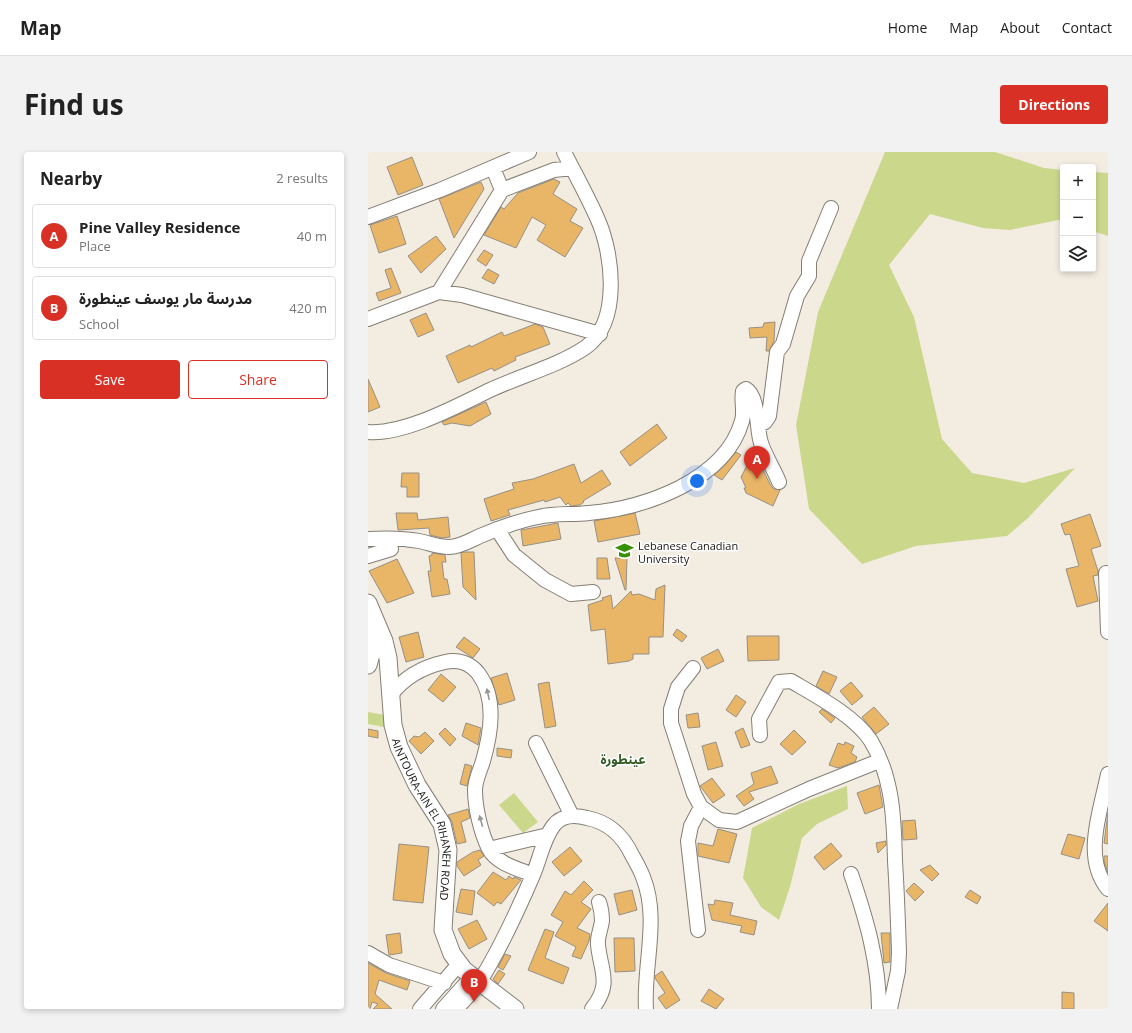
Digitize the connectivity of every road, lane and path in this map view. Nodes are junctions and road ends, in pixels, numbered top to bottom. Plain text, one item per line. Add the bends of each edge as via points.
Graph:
1 (529, 152) edge
2 (564, 152) edge
3 (492, 168) junction
4 (572, 168) junction
5 (502, 190) junction
6 (831, 208) dead end
7 (368, 217) edge
8 (452, 268) junction
9 (439, 292) junction
10 (462, 294) junction
11 (368, 319) edge
12 (600, 334) junction
13 (759, 425) junction
14 (368, 432) edge
15 (779, 482) dead end
16 (497, 530) junction
17 (368, 539) edge
18 (391, 549) dead end
19 (368, 556) edge
20 (1106, 573) dead end
21 (593, 592) dead end
22 (368, 603) edge
23 (375, 619) junction
24 (1108, 632) edge
25 (368, 665) edge
26 (693, 668) dead end
27 (390, 696) junction
28 (760, 735) dead end
29 (536, 743) dead end
30 (879, 761) junction
31 (1108, 774) edge
32 (701, 807) junction
33 (572, 816) junction
34 (548, 835) junction
35 (489, 849) junction
36 (851, 874) dead end
37 (533, 875) junction
38 (1108, 889) edge
39 (599, 902) dead end
40 (698, 930) dead end
41 (368, 953) edge
42 (459, 964) junction
43 (476, 980) junction
44 (444, 982) junction
45 (420, 1009) edge
46 (443, 1009) edge
47 (456, 1009) edge
48 (515, 1009) edge
49 (592, 1009) edge
50 (646, 1009) edge
51 (879, 1009) edge
52 (890, 1009) edge

1 - 3 street
2 - 4 street
3 - 5 street
3 - 7 street
4 - 5 street via 554,170
4 - 12 street via 598,220 606,246 610,295
5 - 8 street
6 - 13 street via 808,261 809,276 796,296 783,344 777,352 769,416
8 - 9 street
8 - 10 street via 454,284
9 - 10 street
9 - 11 street
10 - 12 street
12 - 14 street via 588,346 567,358 456,406 392,430
13 - 15 street via 762,447
13 - 16 street via 752,397 748,390 744,390 742,421 732,441 713,466 688,484 669,493 624,507 589,513 552,514
16 - 17 street via 449,547 420,541
16 - 21 street via 514,555 544,580 570,594
18 - 19 street
20 - 24 street
22 - 23 main road, AINTOURA-AIN EL RIHANEH ROAD
23 - 25 main road via 374,644
23 - 27 main road, AINTOURA-AIN EL RIHANEH ROAD via 388,658
26 - 32 street via 678,687 671,709 671,723 694,794
35 -> 27 street via 480,820 475,790 490,725 487,690 482,678 470,666 451,661 418,671 406,678
27 - 42 main road, AINTOURA-AIN EL RIHANEH ROAD via 399,748 417,785 442,824 448,850 442,930
28 - 30 street via 759,719 779,682 791,681 832,705 857,726 870,740
29 - 33 street
30 - 32 street via 737,822 719,820
30 - 52 street via 890,787 893,808 899,952
31 - 38 street via 1095,852 1099,875
32 - 40 street via 691,826 688,841
33 - 34 street via 562,818
33 - 50 street via 586,817 599,822 623,838 644,878 650,913
34 - 35 street
34 - 37 street
35 - 37 street via 505,863
36 - 51 street via 872,945
37 - 43 street
39 - 49 street via 602,921 598,945 604,968 604,990 600,1001
41 - 44 street via 389,965
42 - 43 main road, AINTOURA-AIN EL RIHANEH ROAD
42 - 44 street
43 - 46 street
43 - 47 street
43 - 48 main road, AINTOURA-AIN EL RIHANEH ROAD
44 - 45 street

